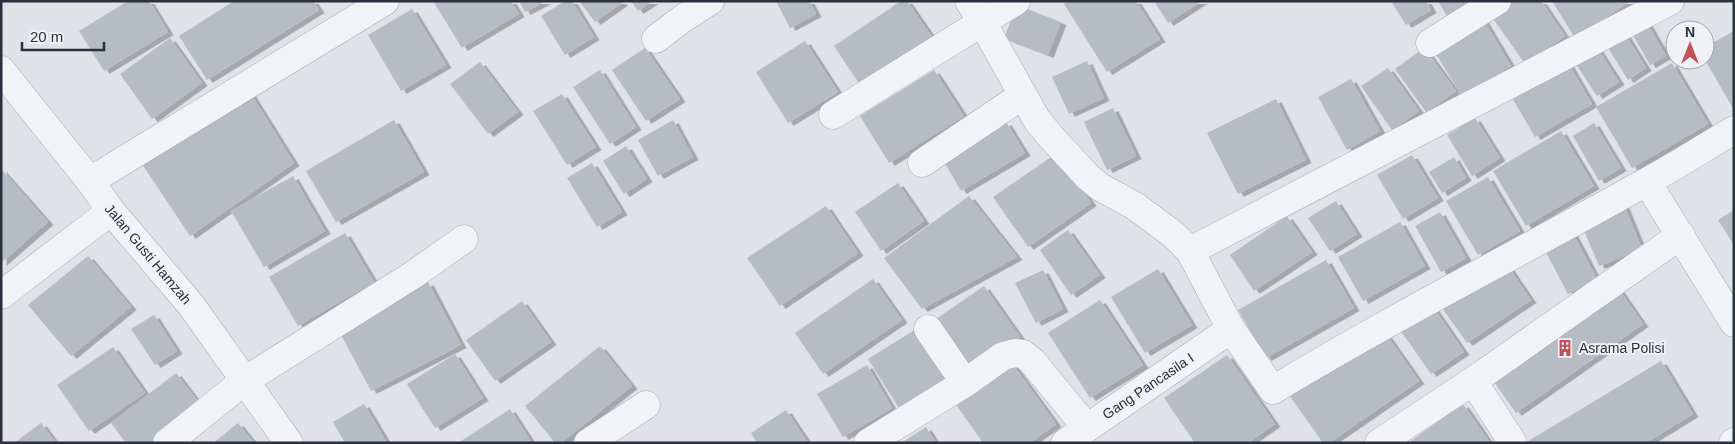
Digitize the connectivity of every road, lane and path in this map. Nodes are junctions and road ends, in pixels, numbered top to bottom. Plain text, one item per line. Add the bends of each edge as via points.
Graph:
1 (385, 1) edge
2 (710, 1) edge
3 (1016, 1) edge
4 (1497, 1) edge
5 (1660, 4) edge
6 (976, 12) edge
7 (656, 39) dead end
8 (1430, 43) dead end
9 (6, 85) edge
10 (1023, 96) junction
11 (833, 115) dead end
12 (1734, 130) edge
13 (922, 163) dead end
14 (90, 181) junction
15 (1647, 182) junction
16 (111, 212) junction
17 (1681, 235) junction
18 (464, 239) dead end
19 (1190, 251) junction
20 (1, 295) edge
21 (1734, 323) edge
22 (928, 329) dead end
23 (1231, 329) junction
24 (244, 381) junction
25 (1473, 381) junction
26 (965, 382) junction
27 (646, 405) dead end
28 (1087, 428) junction
29 (167, 443) edge
30 (288, 443) edge
31 (588, 443) edge
32 (868, 443) edge
33 (1065, 443) edge
34 (1379, 443) edge
35 (1513, 443) edge

1 - 14 street
2 - 7 street
3 - 6 street
4 - 8 street
5 - 19 street
6 - 10 street
6 - 11 street
9 - 14 street, Jalan Gusti Hamzah
10 - 13 street
10 - 19 street via 1037,120 1088,177 1135,206
12 - 15 street
14 - 16 street, Jalan Gusti Hamzah
15 - 17 street
15 - 23 street via 1452,286 1273,390
16 - 20 street
16 - 24 street, Jalan Gusti Hamzah via 192,305
17 - 21 street
17 - 25 street
18 - 24 street via 413,275
19 - 23 street
22 - 26 street
23 - 28 street, Gang Pancasila I
24 - 29 street
24 - 30 street, Jalan Gusti Hamzah
25 - 34 street
25 - 35 street
26 - 28 street via 1002,356 1023,354
26 - 32 street
27 - 31 street
28 - 33 street, Gang Pancasila I

